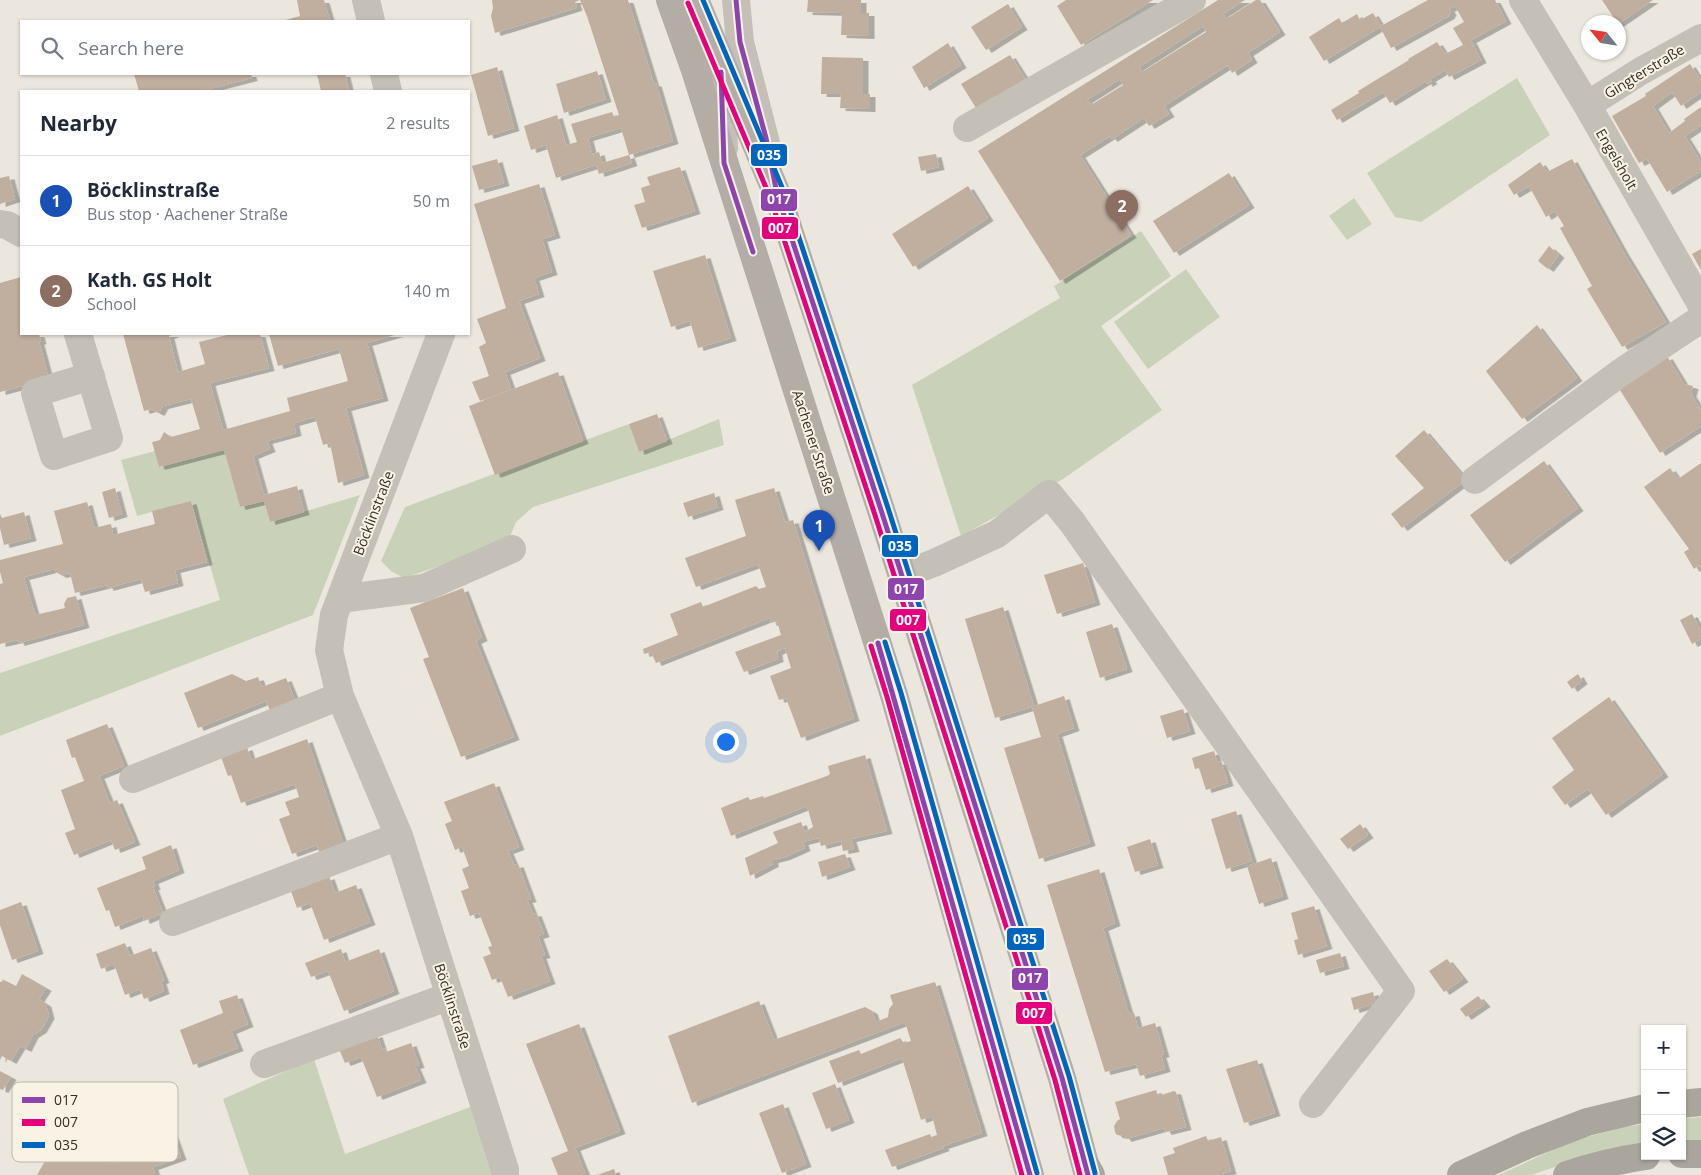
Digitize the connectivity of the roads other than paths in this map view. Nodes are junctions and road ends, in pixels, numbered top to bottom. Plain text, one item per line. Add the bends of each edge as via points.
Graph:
1 (366, 0) edge
2 (670, 0) edge
3 (695, 0) edge
4 (729, 0) edge
5 (736, 0) edge
6 (1192, 0) edge
7 (1535, 5) edge
8 (371, 20) edge
9 (1701, 38) edge
10 (721, 60) junction
11 (384, 75) edge
12 (388, 90) edge
13 (1587, 105) junction
14 (967, 128) dead end
15 (724, 163) junction
16 (778, 194) junction
17 (0, 224) edge
18 (20, 232) edge
19 (1701, 304) edge
20 (1701, 319) edge
21 (78, 335) edge
22 (441, 335) edge
23 (91, 376) dead end
24 (1475, 480) dead end
25 (512, 549) dead end
26 (902, 575) junction
27 (340, 599) junction
28 (340, 696) junction
29 (133, 780) dead end
30 (399, 836) junction
31 (173, 922) dead end
32 (450, 996) junction
33 (264, 1064) dead end
34 (1701, 1102) edge
35 (1313, 1104) dead end
36 (1686, 1104) edge
37 (1641, 1109) edge
38 (1686, 1154) edge
39 (1701, 1154) edge
40 (1641, 1157) edge
41 (1089, 1173) edge
42 (505, 1175) edge
43 (1030, 1175) edge
44 (1461, 1175) edge
45 (1567, 1175) edge

1 - 8 street
2 - 15 main road, Aachener Straße
3 - 10 main road
4 - 10 street
5 - 16 street via 740,42
6 - 14 street
7 - 13 street, Engelsholt
9 - 13 street, Gingterstraße
10 - 15 street
10 - 16 main road
11 - 12 street
13 - 19 street, Engelsholt
15 - 43 main road, Aachener Straße via 894,695
16 - 26 main road
17 - 18 street via 7,224
20 - 24 street via 1620,373
21 - 23 street
22 - 27 street, Böcklinstraße
25 - 27 street via 424,588
26 - 35 street via 998,534 1050,494 1072,522 1401,991
26 - 41 main road via 1062,1078
27 - 28 street, Böcklinstraße via 329,650
28 - 29 street
28 - 30 street, Böcklinstraße
30 - 31 street
30 - 32 street, Böcklinstraße
32 - 33 street
32 - 42 street, Böcklinstraße
34 - 36 highway
37 - 44 highway via 1588,1122
38 - 39 highway
40 - 45 highway via 1616,1160

